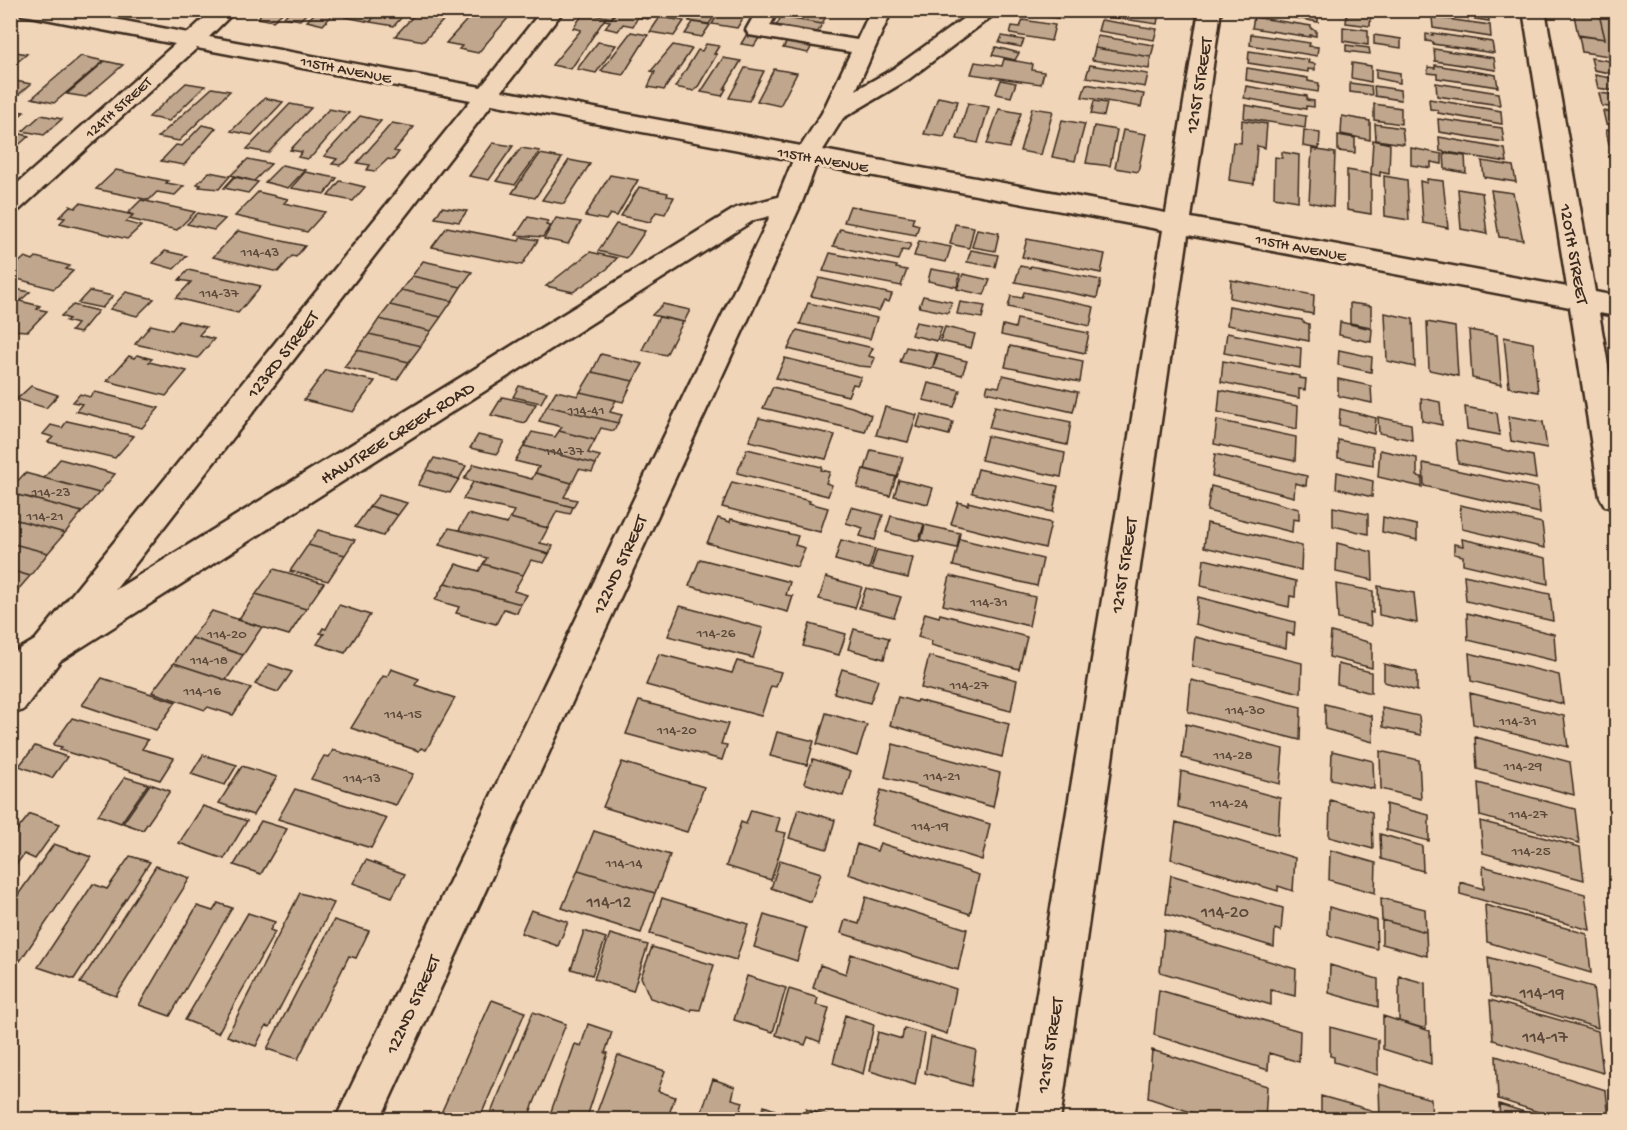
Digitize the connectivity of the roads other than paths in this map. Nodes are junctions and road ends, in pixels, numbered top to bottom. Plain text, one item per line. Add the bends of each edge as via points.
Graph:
1 (30, 10) edge
2 (226, 10) edge
3 (554, 10) edge
4 (768, 10) edge
5 (882, 10) edge
6 (990, 10) edge
7 (1210, 10) edge
8 (1534, 10) edge
9 (193, 40) junction
10 (865, 48) junction
11 (486, 95) junction
12 (834, 113) junction
13 (807, 156) junction
14 (789, 202) junction
15 (10, 204) edge
16 (1176, 224) junction
17 (1583, 299) junction
18 (1617, 306) edge
19 (1617, 497) edge
20 (49, 650) junction
21 (10, 674) edge
22 (10, 698) edge
23 (357, 1119) edge
24 (1038, 1119) edge

1 - 9 street, 115TH AVENUE
2 - 9 street, 124TH STREET
3 - 11 street, 123RD STREET
4 - 10 street via 757,30
5 - 10 street, 122ND STREET
6 - 12 street via 901,74
7 - 16 street, 121ST STREET
8 - 17 street, 120TH STREET
9 - 11 street, 115TH AVENUE
9 - 15 street, 124TH STREET
10 - 12 street, 122ND STREET
11 - 13 street, 115TH AVENUE
11 - 20 street, 123RD STREET
12 - 13 street, 122ND STREET
13 - 14 street, 122ND STREET
13 - 16 street, 115TH AVENUE
14 - 20 street, HAWTREE CREEK ROAD via 745,214
14 - 23 street, 122ND STREET
16 - 17 street, 115TH AVENUE
16 - 24 street, 121ST STREET
17 - 18 street, 115TH AVENUE
17 - 19 street, 120TH STREET
20 - 21 street, HAWTREE CREEK ROAD
20 - 22 street, 123RD STREET

